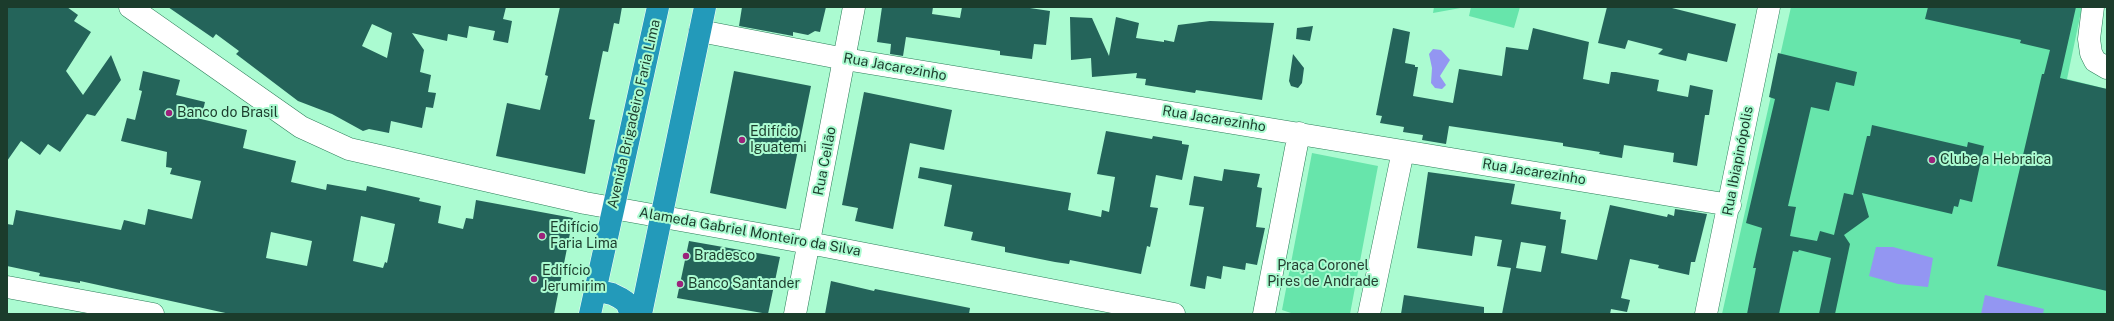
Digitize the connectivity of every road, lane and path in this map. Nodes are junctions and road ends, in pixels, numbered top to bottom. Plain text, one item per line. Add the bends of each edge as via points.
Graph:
1 (130, 7) edge
2 (658, 7) edge
3 (705, 7) edge
4 (854, 7) edge
5 (1769, 7) edge
6 (2093, 7) edge
7 (700, 31) junction
8 (845, 59) junction
9 (2106, 68) edge
10 (1299, 133) junction
11 (1403, 151) junction
12 (1730, 205) junction
13 (613, 208) junction
14 (662, 216) junction
15 (809, 242) junction
16 (7, 287) edge
17 (595, 290) junction
18 (153, 314) edge
19 (590, 314) edge
20 (631, 314) edge
21 (641, 314) edge
22 (795, 314) edge
23 (1174, 314) edge
24 (1264, 314) edge
25 (1369, 314) edge
26 (1706, 314) edge

1 - 13 street, Alameda Gabriel Monteiro da Silva via 289,119 327,140 349,149
2 - 13 highway, Avenida Brigadeiro Faria Lima
3 - 7 highway
4 - 8 street, Rua Ceilão
5 - 12 street, Rua Ibiapinópolis
6 - 9 street via 2089,39 2091,53 2095,61
7 - 8 street, Rua Jacarezinho
7 - 14 highway
8 - 10 street, Rua Jacarezinho
8 - 15 street, Rua Ceilão
10 - 11 street, Rua Jacarezinho
10 - 24 street
11 - 12 street, Rua Jacarezinho
11 - 25 street
12 - 26 street, Rua Ibiapinópolis
13 - 14 street, Alameda Gabriel Monteiro da Silva
13 - 17 highway, Avenida Brigadeiro Faria Lima
14 - 15 street, Alameda Gabriel Monteiro da Silva
14 - 21 highway
15 - 22 street, Rua Ceilão
15 - 23 street, Alameda Gabriel Monteiro da Silva
16 - 18 street
17 - 19 highway, Avenida Brigadeiro Faria Lima
17 - 20 highway via 612,294 626,302

